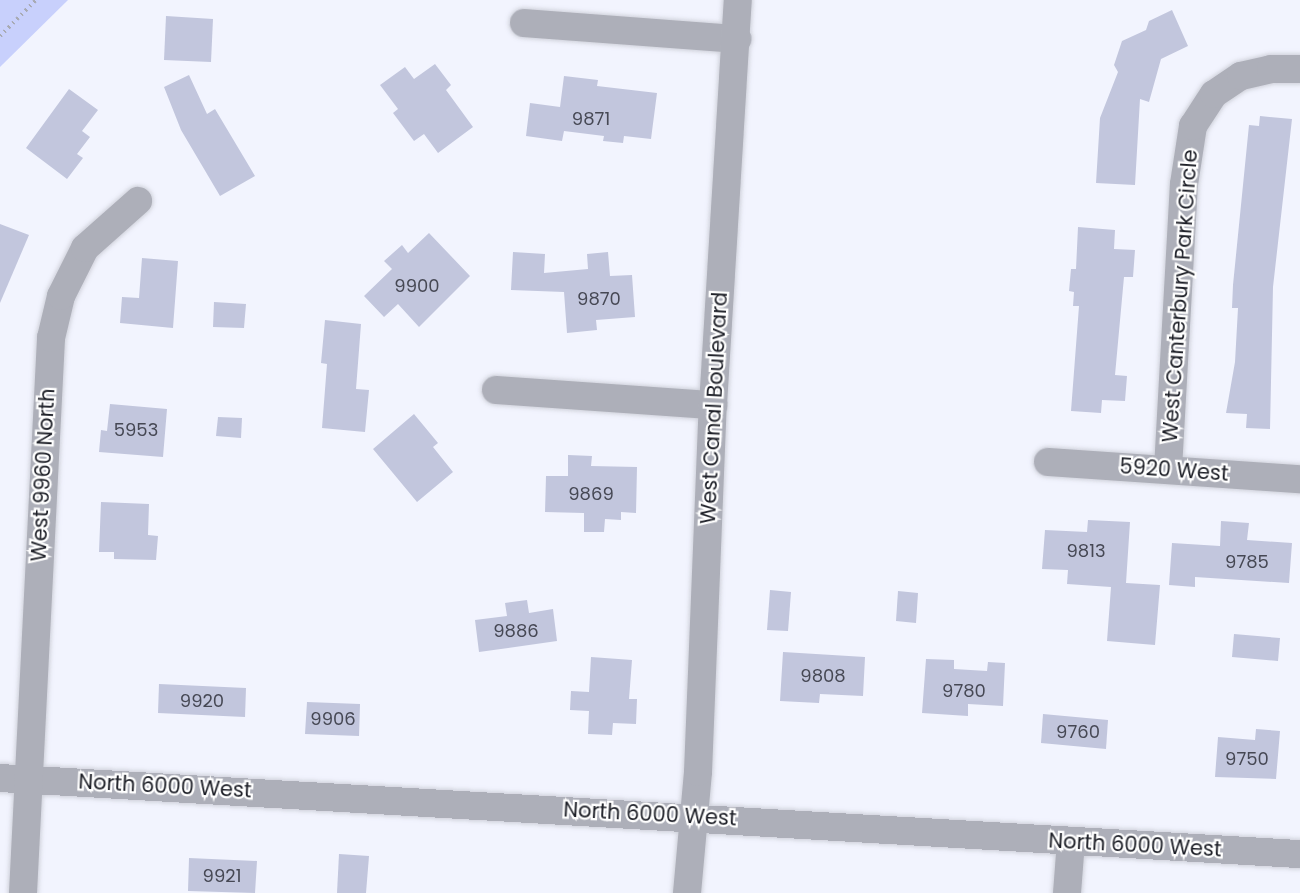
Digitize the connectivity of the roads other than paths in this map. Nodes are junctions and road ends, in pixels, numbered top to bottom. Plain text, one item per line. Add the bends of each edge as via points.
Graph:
1 (738, 0) edge
2 (524, 23) dead end
3 (737, 39) junction
4 (1300, 69) edge
5 (138, 201) dead end
6 (496, 390) dead end
7 (713, 405) junction
8 (1048, 462) dead end
9 (1168, 469) junction
10 (1300, 479) edge
11 (0, 778) edge
12 (30, 778) junction
13 (693, 816) junction
14 (1071, 842) junction
15 (1300, 854) edge
16 (23, 893) edge
17 (687, 893) edge
18 (1067, 893) edge

1 - 3 street, West Canal Boulevard
2 - 3 street
3 - 7 street, West Canal Boulevard
4 - 9 street, West Canterbury Park Circle via 1242,75 1214,94 1192,126 1184,184
5 - 12 street, West 9960 North via 85,248 61,296 51,338 29,733
6 - 7 street
7 - 13 street, West Canal Boulevard
8 - 9 street, 5920 West
9 - 10 street, 5920 West
11 - 12 street, North 6000 West
12 - 13 street, North 6000 West
12 - 16 street, West 9960 North
13 - 14 street, North 6000 West
13 - 17 street, West Canal Boulevard
14 - 15 street, North 6000 West
14 - 18 street

